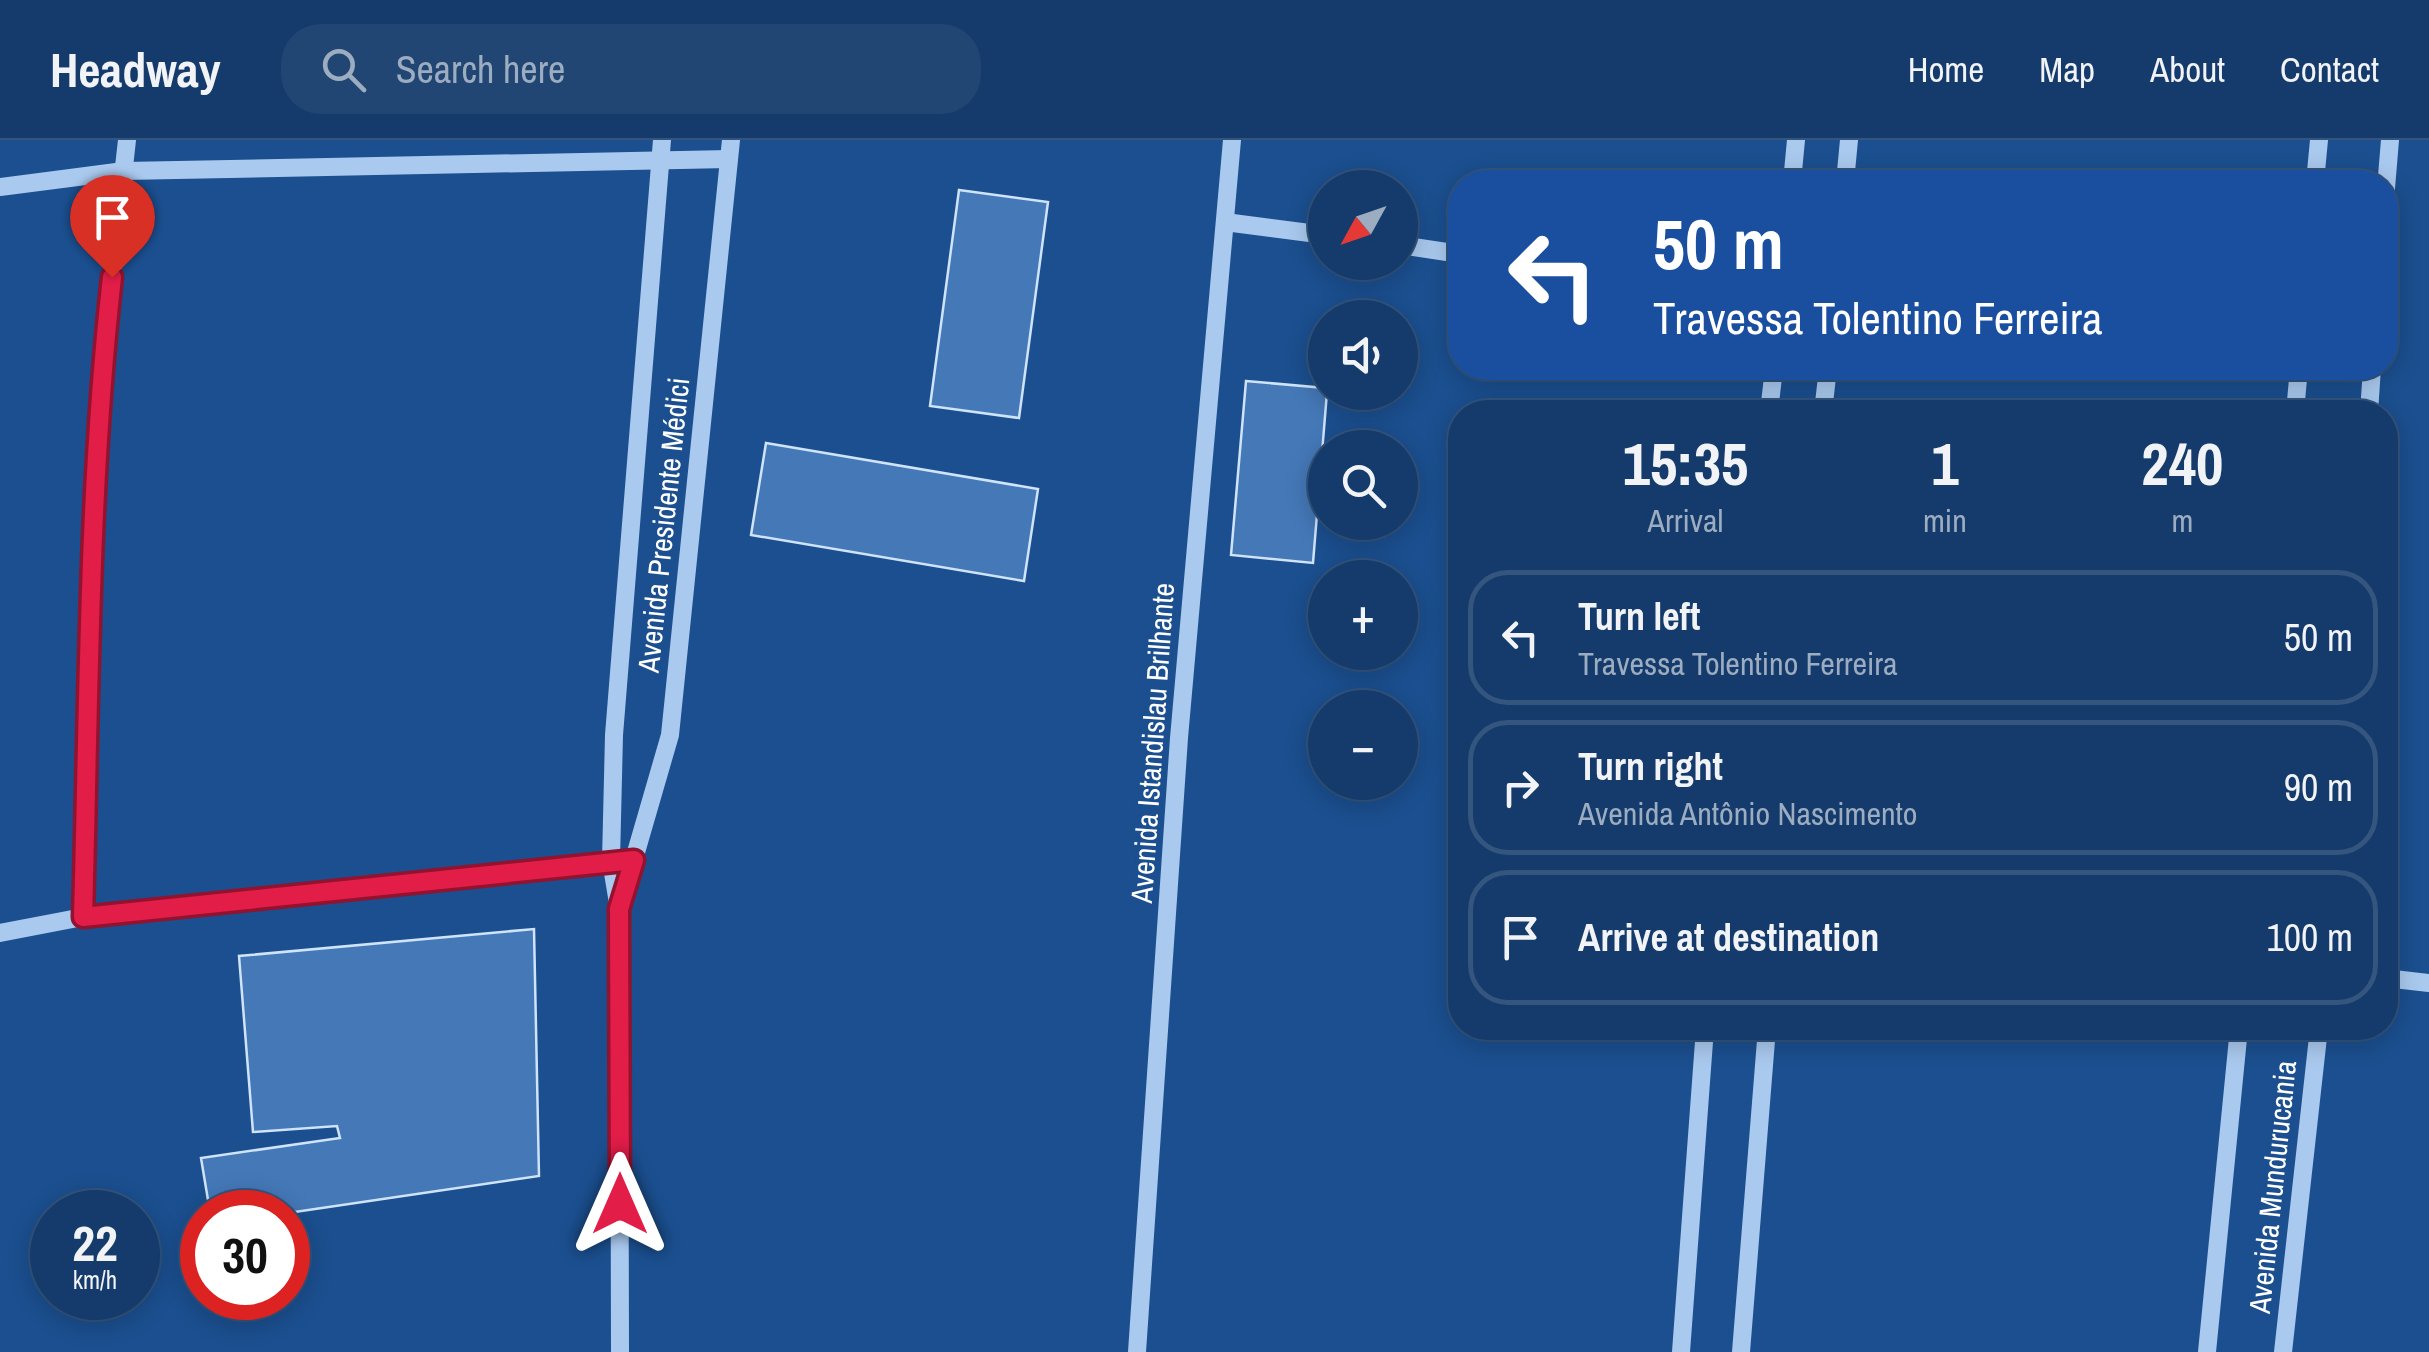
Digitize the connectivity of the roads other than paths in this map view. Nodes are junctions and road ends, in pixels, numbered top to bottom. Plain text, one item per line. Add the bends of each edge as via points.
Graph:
1 (127, 140) edge
2 (1232, 140) edge
3 (1796, 140) edge
4 (1849, 140) edge
5 (2319, 140) edge
6 (2390, 140) edge
7 (661, 149) edge
8 (730, 149) edge
9 (1793, 170) edge
10 (1846, 170) edge
11 (2317, 170) edge
12 (2388, 170) edge
13 (124, 171) junction
14 (0, 187) edge
15 (1225, 222) junction
16 (1308, 233) edge
17 (1418, 248) edge
18 (1448, 252) edge
19 (634, 860) junction
20 (611, 862) junction
21 (619, 909) junction
22 (83, 917) junction
23 (0, 933) edge
24 (2398, 980) edge
25 (2429, 984) edge
26 (1704, 1040) edge
27 (1765, 1040) edge
28 (2238, 1040) edge
29 (2318, 1040) edge
30 (620, 1352) edge
31 (1137, 1352) edge
32 (1680, 1352) edge
33 (1741, 1352) edge
34 (2207, 1352) edge
35 (2282, 1352) edge

1 - 13 street
2 - 15 street, Avenida Istandislau Brilhante
3 - 9 street
4 - 10 street
5 - 11 street
6 - 12 street
7 - 8 street
7 - 13 street
7 - 20 street, Avenida Presidente Médici via 614,735
8 - 19 street, Avenida Presidente Médici via 670,734
13 - 14 street
13 - 22 street via 104,348 92,556
15 - 16 street
15 - 31 street, Avenida Istandislau Brilhante via 1178,738
17 - 18 street
19 - 20 street
19 - 21 street, Avenida Presidente Médici
20 - 21 street, Avenida Presidente Médici
20 - 22 street
21 - 30 street, Avenida Presidente Médici
22 - 23 street
24 - 25 street
26 - 32 street
27 - 33 street
28 - 34 street, Avenida Mundurucania
29 - 35 street, Avenida Mundurucania

